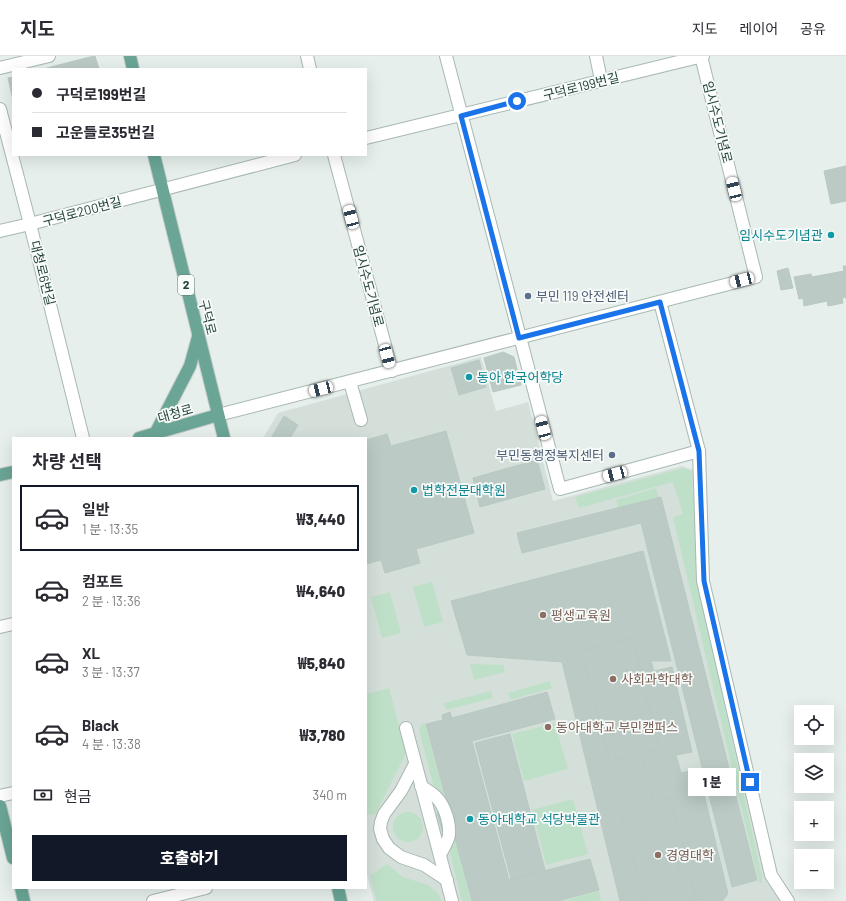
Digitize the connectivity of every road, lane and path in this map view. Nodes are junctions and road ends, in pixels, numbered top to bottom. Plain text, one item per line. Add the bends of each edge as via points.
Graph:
1 (49, 56) edge
2 (130, 56) edge
3 (307, 56) edge
4 (446, 56) edge
5 (596, 56) edge
6 (702, 56) edge
7 (0, 68) edge
8 (133, 68) edge
9 (310, 68) edge
10 (601, 80) junction
11 (0, 109) edge
12 (461, 116) junction
13 (367, 138) edge
14 (12, 155) edge
15 (12, 156) edge
16 (154, 156) edge
17 (291, 156) edge
18 (334, 156) edge
19 (163, 189) junction
20 (30, 224) junction
21 (0, 231) edge
22 (660, 302) junction
23 (198, 336) junction
24 (519, 338) junction
25 (392, 371) junction
26 (350, 382) junction
27 (218, 415) junction
28 (361, 420) dead end
29 (155, 434) junction
30 (83, 437) edge
31 (143, 437) edge
32 (224, 437) edge
33 (699, 451) junction
34 (12, 472) edge
35 (0, 475) edge
36 (12, 624) edge
37 (0, 628) edge
38 (406, 728) dead end
39 (415, 764) junction
40 (12, 794) edge
41 (0, 796) edge
42 (0, 806) edge
43 (12, 854) edge
44 (447, 880) junction
45 (21, 889) edge
46 (202, 889) edge
47 (338, 889) edge
48 (24, 901) edge
49 (153, 901) edge
50 (341, 901) edge
51 (452, 901) edge
52 (788, 901) edge

1 - 7 street
2 - 8 main road
3 - 9 street
4 - 12 street
5 - 10 street
6 - 10 street, 구덕로199번길
6 - 22 street, 임시수도기념로 via 756,277
10 - 12 street, 구덕로199번길
11 - 14 street, 대청로6번길
12 - 13 street, 구덕로199번길
12 - 24 street
15 - 20 street, 대청로6번길
16 - 19 main road, 구덕로 / 2
17 - 19 street
18 - 25 street, 임시수도기념로
19 - 20 street, 구덕로200번길
19 - 23 main road, 구덕로 / 2
20 - 21 street, 구덕로200번길
20 - 30 street, 대청로6번길
22 - 24 street, 임시수도기념로
22 - 33 street
23 - 27 main road, 구덕로 / 2
23 - 29 main road via 190,366
24 - 25 street, 임시수도기념로
24 - 33 street via 560,489
25 - 26 street, 임시수도기념로
26 - 27 street, 임시수도기념로
26 - 28 street
27 - 29 main road, 대청로
27 - 32 main road, 구덕로 / 2
29 - 31 main road, 대청로
33 - 52 street via 704,581 771,875
34 - 35 main road
36 - 37 street
38 - 39 street
39 - 44 street
39 - 44 street via 384,814 380,829 389,848 401,857 424,865
40 - 41 street
42 - 43 main road
44 - 51 street
45 - 48 main road
46 - 49 street
47 - 50 main road

